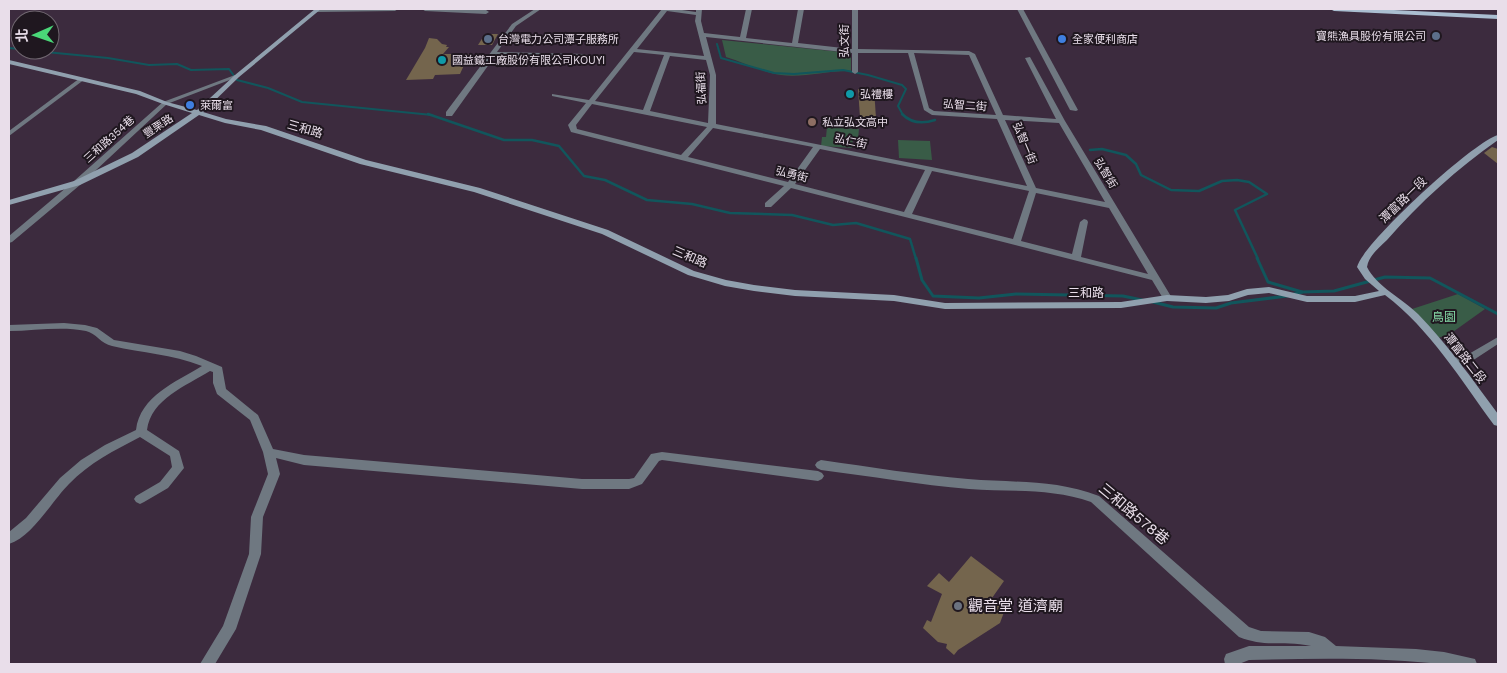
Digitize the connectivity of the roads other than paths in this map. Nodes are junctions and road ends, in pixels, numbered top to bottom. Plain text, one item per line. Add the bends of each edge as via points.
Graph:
1 (318, 9) edge
2 (395, 9) edge
3 (425, 9) edge
4 (538, 9) edge
5 (665, 9) edge
6 (749, 9) edge
7 (801, 9) edge
8 (855, 9) edge
9 (1020, 9) edge
10 (1334, 9) edge
11 (1437, 9) edge
12 (1381, 10) edge
13 (486, 12) dead end
14 (699, 12) edge
15 (1498, 15) edge
16 (702, 35) junction
17 (743, 39) junction
18 (795, 45) junction
19 (633, 50) junction
20 (854, 51) junction
21 (911, 53) junction
22 (495, 54) junction
23 (668, 54) junction
24 (585, 56) dead end
25 (708, 58) junction
26 (1028, 58) dead end
27 (9, 62) edge
28 (855, 72) dead end
29 (237, 76) junction
30 (82, 79) junction
31 (554, 95) dead end
32 (592, 101) junction
33 (165, 103) junction
34 (1074, 110) dead end
35 (646, 112) junction
36 (198, 113) junction
37 (449, 114) dead end
38 (1002, 119) junction
39 (1062, 121) junction
40 (712, 125) junction
41 (9, 134) edge
42 (1498, 137) edge
43 (818, 146) junction
44 (683, 158) junction
45 (929, 169) junction
46 (77, 183) junction
47 (790, 185) junction
48 (1033, 190) junction
49 (9, 203) edge
50 (768, 205) dead end
51 (1113, 206) junction
52 (907, 215) junction
53 (1084, 222) dead end
54 (9, 240) edge
55 (1016, 243) junction
56 (1076, 258) junction
57 (1154, 278) junction
58 (1384, 289) junction
59 (1167, 298) junction
60 (9, 328) edge
61 (1498, 340) edge
62 (1454, 362) junction
63 (210, 366) junction
64 (1498, 422) edge
65 (141, 432) junction
66 (269, 452) junction
67 (140, 499) dead end
68 (9, 539) edge
69 (1334, 653) junction
70 (207, 664) edge
71 (1232, 664) edge
72 (1470, 664) edge

1 - 2 street
1 - 29 street, 豐栗路
3 - 13 street
4 - 22 street via 514,25
5 - 14 street
5 - 19 street, 弘勇街
6 - 17 street
7 - 18 street
8 - 20 street, 弘文街
9 - 34 street
10 - 12 main road
11 - 15 main road
12 - 15 main road
14 - 16 street, 弘福街
16 - 17 street
16 - 25 street, 弘福街
17 - 18 street
18 - 20 street
19 - 23 street
19 - 32 street, 弘勇街
20 - 21 street
20 - 28 street, 弘文街
21 - 38 street, 弘智一街 via 972,54
21 - 38 street, 弘智二街 via 926,109 932,113
22 - 24 street
22 - 37 street
23 - 25 street
23 - 35 street
25 - 40 street, 弘福街 via 713,75
26 - 39 street, 弘智街
27 - 30 street, 三和路
29 - 33 street, 三和路354巷
29 - 36 street, 豐栗路
30 - 33 street, 三和路 via 138,92
30 - 41 street
31 - 32 street, 弘仁街
32 - 35 street, 弘仁街
32 - 44 street, 弘勇街 via 572,126 574,130
33 - 36 street, 三和路
33 - 46 street, 三和路354巷
35 - 40 street, 弘仁街
36 - 46 street, 豐栗路 via 134,155
36 - 59 street, 三和路 via 263,128 363,162 477,190 604,232 691,273 754,288 894,298 945,306 1102,306
38 - 39 street, 弘智二街
38 - 48 street, 弘智一街
39 - 51 street, 弘智街
40 - 43 street, 弘仁街
40 - 44 street
42 - 58 street, 潭富路一段 via 1453,170 1388,231 1362,263 1364,271
43 - 45 street, 弘仁街
43 - 47 street
44 - 47 street, 弘勇街
45 - 48 street, 弘仁街
45 - 52 street
46 - 49 street, 豐栗路
46 - 54 street, 三和路354巷
47 - 50 street
47 - 52 street, 弘勇街
48 - 51 street, 弘仁街
48 - 55 street
51 - 57 street, 弘智街
52 - 55 street, 弘勇街
53 - 56 street
55 - 56 street, 弘勇街
56 - 57 street, 弘勇街
57 - 59 street, 弘智街
58 - 59 street, 三和路 via 1355,299 1307,299 1269,290 1206,300
58 - 62 street, 潭富路二段 via 1413,314
60 - 63 street via 76,327 94,330 112,342 166,350
61 - 62 street via 1471,357
62 - 64 street, 潭富路二段
63 - 65 street via 151,406 143,418
63 - 66 street via 218,370 220,391 254,418
65 - 67 street via 175,454 178,468 164,485
65 - 68 street via 85,463 64,481 30,522
66 - 69 street, 三和路578巷 via 304,460 582,484 638,481 655,457 662,456 967,485 1062,488 1095,499 1244,632 1253,637 1305,637 1320,641
66 - 70 street via 274,474 257,517 255,554 229,629
69 - 71 street via 1248,653 1231,659
69 - 72 street via 1444,658

